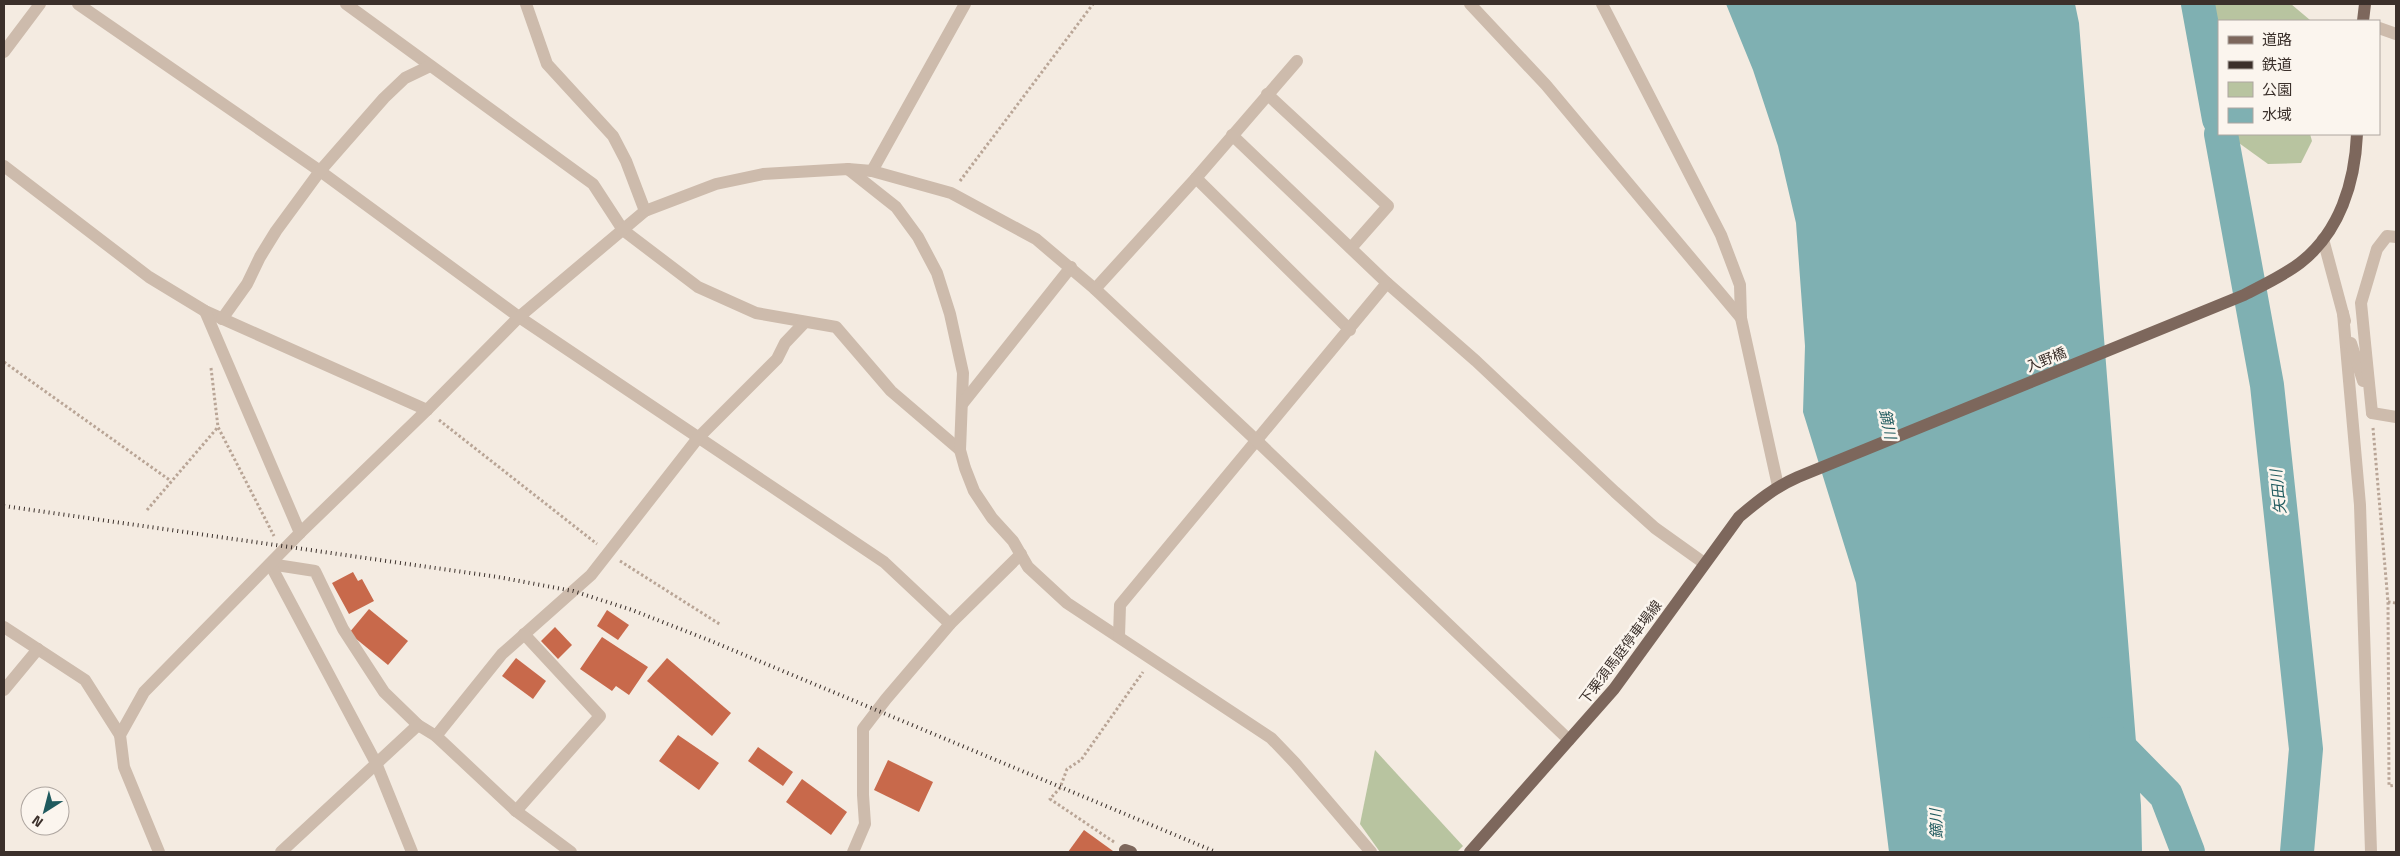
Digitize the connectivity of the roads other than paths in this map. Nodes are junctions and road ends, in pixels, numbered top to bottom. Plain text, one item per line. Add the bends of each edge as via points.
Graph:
1 (40, 4) edge
2 (78, 4) edge
3 (346, 4) edge
4 (526, 4) edge
5 (965, 4) edge
6 (1470, 4) edge
7 (1602, 4) edge
8 (2365, 4) edge
9 (2363, 20) edge
10 (2380, 28) edge
11 (2396, 34) edge
12 (4, 52) edge
13 (1297, 60) dead end
14 (430, 66) junction
15 (1266, 94) junction
16 (1232, 135) junction
17 (2357, 135) edge
18 (4, 166) edge
19 (848, 169) junction
20 (320, 171) junction
21 (872, 171) junction
22 (1196, 178) junction
23 (645, 211) junction
24 (623, 230) junction
25 (2396, 237) edge
26 (2323, 239) junction
27 (1351, 248) junction
28 (1071, 267) junction
29 (1387, 283) junction
30 (1096, 289) junction
31 (205, 311) junction
32 (2343, 313) junction
33 (519, 317) junction
34 (1741, 318) junction
35 (222, 319) junction
36 (805, 322) junction
37 (1350, 330) junction
38 (963, 403) junction
39 (427, 410) junction
40 (2372, 413) junction
41 (2396, 417) edge
42 (698, 438) junction
43 (1257, 441) junction
44 (960, 450) junction
45 (1798, 477) joint
46 (1778, 486) junction
47 (300, 533) junction
48 (1021, 554) junction
49 (1704, 563) junction
50 (270, 564) junction
51 (950, 624) junction
52 (4, 627) edge
53 (524, 634) junction
54 (1119, 636) junction
55 (38, 649) junction
56 (4, 690) edge
57 (418, 725) junction
58 (120, 735) junction
59 (436, 736) junction
60 (1569, 740) junction
61 (376, 763) junction
62 (516, 811) junction
63 (159, 852) edge
64 (281, 852) edge
65 (412, 852) edge
66 (571, 852) edge
67 (853, 852) edge
68 (1371, 852) edge
69 (1470, 852) edge
70 (2371, 852) edge

1 - 12 street
2 - 20 street
3 - 14 street
4 - 23 street via 547,64 613,136
5 - 21 street
6 - 34 street via 1546,85
7 - 34 street via 1721,235 1740,285
8 - 9 main road
10 - 11 street
13 - 15 street
14 - 20 street via 405,78 384,98
14 - 24 street via 593,184
15 - 16 street
15 - 27 street via 1388,206
16 - 22 street
16 - 27 street
17 - 26 main road via 2351,184
18 - 31 street via 149,277
19 - 21 street
19 - 23 street via 754,176 716,184
19 - 38 street via 896,207 937,273 958,343
20 - 33 street
20 - 35 street via 276,231 247,284
21 - 28 street via 951,193 1036,239
22 - 30 street
22 - 37 street
23 - 24 street
24 - 33 street
24 - 36 street via 698,287 756,314
25 - 40 street via 2387,236 2377,249 2361,303
26 - 32 street
26 - 45 main road, 入野橋 via 2289,271 2244,295
27 - 29 street
28 - 30 street
28 - 38 street
29 - 37 street
29 - 49 street via 1655,528
30 - 43 street
31 - 35 street
31 - 47 street
32 - 40 street
32 - 70 street via 2360,505
33 - 39 street
33 - 42 street
34 - 46 street
35 - 39 street
36 - 42 street via 785,343 777,359
36 - 44 street via 836,327 890,391
37 - 43 street
38 - 44 street
39 - 47 street
40 - 41 street
42 - 51 street via 884,562
42 - 53 street via 591,575
43 - 54 street via 1120,605
43 - 60 street
44 - 48 street via 974,491
45 - 46 main road, 下栗須馬庭停車場線
46 - 49 main road, 下栗須馬庭停車場線 via 1739,517
47 - 50 street
48 - 51 street
48 - 54 street via 1028,567 1067,603
49 - 60 main road, 下栗須馬庭停車場線 via 1614,688
50 - 57 street via 315,571 342,629 384,692
50 - 58 street via 144,692
50 - 61 street
51 - 67 street via 863,729 865,824
52 - 55 street
53 - 59 street via 502,654
53 - 62 street via 600,716
54 - 68 street via 1271,738
55 - 56 street
55 - 58 street via 85,680
57 - 59 street
57 - 61 street
58 - 63 street via 124,766
59 - 62 street
60 - 69 main road, 下栗須馬庭停車場線
61 - 64 street
61 - 65 street
62 - 66 street

